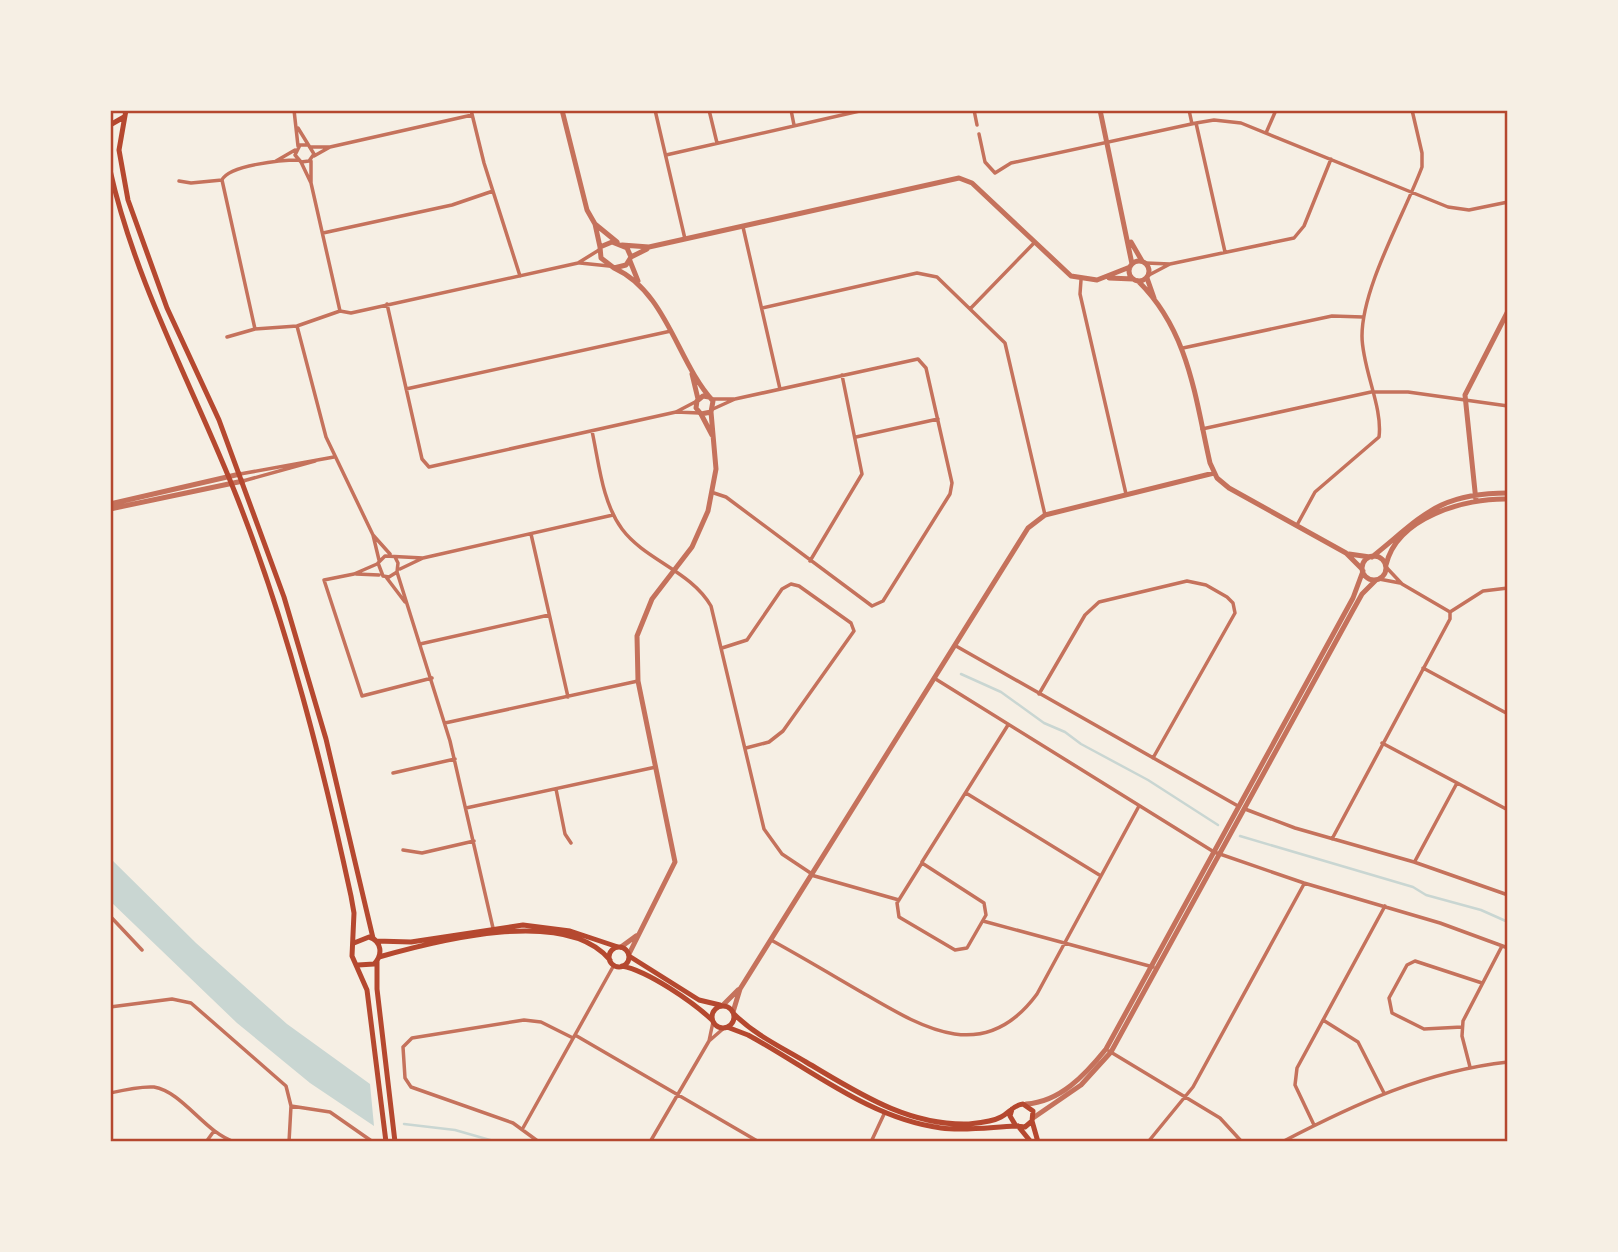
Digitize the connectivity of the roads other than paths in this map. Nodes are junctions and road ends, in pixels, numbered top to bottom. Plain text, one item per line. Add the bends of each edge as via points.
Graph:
1 (132, 110) edge
2 (294, 110) edge
3 (562, 110) edge
4 (655, 110) edge
5 (709, 110) edge
6 (791, 110) edge
7 (833, 110) edge
8 (864, 110) edge
9 (974, 110) edge
10 (1100, 110) edge
11 (1189, 110) edge
12 (1276, 110) edge
13 (1412, 110) edge
14 (472, 113) edge
15 (124, 115) edge
16 (834, 117) junction
17 (1194, 124) junction
18 (110, 125) edge
19 (977, 125) dead end
20 (794, 126) junction
21 (298, 128) junction
22 (1266, 133) junction
23 (979, 134) dead end
24 (1107, 142) junction
25 (717, 143) junction
26 (309, 146) junction
27 (330, 147) junction
28 (297, 148) junction
29 (666, 155) junction
30 (312, 158) junction
31 (1331, 159) junction
32 (276, 161) junction
33 (300, 161) junction
34 (110, 170) edge
35 (222, 180) junction
36 (179, 181) dead end
37 (311, 183) junction
38 (493, 191) junction
39 (1411, 192) junction
40 (1508, 202) edge
41 (595, 224) junction
42 (743, 226) junction
43 (323, 233) junction
44 (685, 239) junction
45 (1129, 240) junction
46 (620, 243) junction
47 (1034, 243) junction
48 (649, 247) junction
49 (599, 249) junction
50 (1225, 252) junction
51 (630, 259) junction
52 (1144, 262) junction
53 (578, 263) junction
54 (1170, 264) junction
55 (1131, 265) junction
56 (612, 267) junction
57 (520, 276) junction
58 (1148, 276) junction
59 (1109, 278) junction
60 (1081, 280) junction
61 (1135, 280) junction
62 (638, 284) junction
63 (1154, 298) junction
64 (387, 304) junction
65 (762, 307) junction
66 (970, 309) junction
67 (340, 311) junction
68 (1508, 311) edge
69 (1363, 317) junction
70 (297, 326) junction
71 (255, 328) junction
72 (671, 331) junction
73 (227, 337) dead end
74 (1183, 348) junction
75 (691, 371) junction
76 (842, 375) junction
77 (780, 388) junction
78 (406, 389) junction
79 (1371, 392) junction
80 (710, 398) junction
81 (735, 399) junction
82 (697, 400) junction
83 (1464, 400) junction
84 (1508, 406) edge
85 (712, 411) junction
86 (676, 412) junction
87 (700, 413) junction
88 (938, 419) junction
89 (1202, 429) junction
90 (592, 431) junction
91 (856, 437) junction
92 (714, 438) junction
93 (335, 457) junction
94 (317, 460) junction
95 (1214, 473) junction
96 (240, 474) junction
97 (230, 480) junction
98 (243, 481) junction
99 (713, 493) junction
100 (1508, 493) edge
101 (1126, 496) junction
102 (1475, 498) junction
103 (1508, 499) edge
104 (110, 506) edge
105 (613, 515) junction
106 (1045, 515) junction
107 (1297, 526) junction
108 (531, 534) junction
109 (373, 535) junction
110 (1346, 553) junction
111 (393, 557) junction
112 (1371, 557) junction
113 (423, 558) junction
114 (810, 561) junction
115 (378, 562) junction
116 (1386, 566) junction
117 (674, 570) junction
118 (1363, 570) junction
119 (398, 571) junction
120 (354, 574) junction
121 (384, 576) junction
122 (1378, 580) junction
123 (1402, 583) junction
124 (1508, 588) edge
125 (405, 602) junction
126 (1450, 612) junction
127 (549, 615) junction
128 (420, 644) junction
129 (954, 645) junction
130 (722, 648) junction
131 (1423, 668) junction
132 (432, 678) junction
133 (933, 678) junction
134 (638, 681) junction
135 (1040, 694) junction
136 (568, 697) junction
137 (1508, 714) edge
138 (446, 723) junction
139 (1008, 724) junction
140 (1382, 743) junction
141 (746, 748) junction
142 (1153, 758) junction
143 (455, 759) junction
144 (656, 767) junction
145 (393, 773) dead end
146 (1457, 783) junction
147 (556, 789) junction
148 (966, 793) junction
149 (1139, 806) junction
150 (466, 808) junction
151 (1242, 808) junction
152 (1508, 810) edge
153 (1332, 839) junction
154 (474, 842) junction
155 (570, 843) dead end
156 (403, 850) dead end
157 (1217, 853) junction
158 (1414, 862) junction
159 (922, 863) junction
160 (812, 874) junction
161 (1101, 876) junction
162 (1304, 883) junction
163 (1508, 895) edge
164 (899, 900) junction
165 (1385, 906) junction
166 (110, 916) edge
167 (983, 921) junction
168 (493, 931) junction
169 (636, 936) junction
170 (375, 939) junction
171 (771, 940) junction
172 (354, 943) junction
173 (1065, 943) junction
174 (1502, 946) junction
175 (619, 947) junction
176 (1508, 948) edge
177 (142, 950) dead end
178 (629, 955) junction
179 (378, 959) junction
180 (612, 962) junction
181 (358, 965) junction
182 (622, 966) junction
183 (1155, 967) junction
184 (1482, 983) junction
185 (740, 989) junction
186 (722, 1005) junction
187 (110, 1007) edge
188 (734, 1013) junction
189 (1324, 1020) junction
190 (712, 1021) junction
191 (1462, 1027) junction
192 (726, 1028) junction
193 (574, 1037) junction
194 (709, 1041) junction
195 (1108, 1051) junction
196 (1508, 1062) edge
197 (1470, 1067) junction
198 (110, 1093) edge
199 (1384, 1093) junction
200 (678, 1095) junction
201 (1186, 1097) junction
202 (1026, 1104) junction
203 (291, 1106) junction
204 (1012, 1109) junction
205 (885, 1110) junction
206 (1033, 1119) junction
207 (1314, 1125) junction
208 (1017, 1126) junction
209 (523, 1128) junction
210 (214, 1131) junction
211 (752, 1140) edge
212 (206, 1142) edge
213 (235, 1142) edge
214 (289, 1142) edge
215 (373, 1142) edge
216 (386, 1142) edge
217 (395, 1142) edge
218 (539, 1142) edge
219 (650, 1142) edge
220 (759, 1142) edge
221 (871, 1142) edge
222 (1031, 1142) edge
223 (1038, 1142) edge
224 (1148, 1142) edge
225 (1242, 1142) edge
226 (1282, 1142) edge

1 - 15 street
2 - 21 street
3 - 41 street via 582,197
4 - 29 street
5 - 25 street
6 - 20 street
7 - 16 street
8 - 16 street
9 - 19 street
10 - 24 street
11 - 17 street
12 - 22 street
13 - 39 street via 1423,159
14 - 27 street
14 - 38 street
15 - 18 main road
15 - 96 main road via 120,163 138,231
16 - 20 street
17 - 22 street via 1228,120
17 - 24 street
17 - 50 street
20 - 25 street
21 - 26 street
21 - 28 street
22 - 31 street
23 - 24 street via 985,162 995,173 1012,163
24 - 45 street
25 - 29 street
26 - 27 street
26 - 28 street
26 - 30 street
27 - 30 street
28 - 32 street
28 - 33 street
29 - 44 street
30 - 33 street
30 - 37 street
31 - 39 street
31 - 50 street via 1298,235
32 - 33 street
32 - 35 street via 230,171
33 - 37 street
34 - 97 main road via 140,271
35 - 36 street
35 - 71 street
37 - 43 street
38 - 43 street via 452,205
38 - 57 street
39 - 40 street via 1461,210
39 - 69 street
41 - 46 street
41 - 49 street
42 - 44 street
42 - 47 street via 959,178 972,183
42 - 65 street
43 - 67 street
44 - 48 street
45 - 52 street
45 - 55 street
46 - 48 street
46 - 49 street via 607,243
46 - 51 street
47 - 60 street
47 - 66 street
48 - 51 street
49 - 53 street
49 - 56 street via 601,258
50 - 54 street
51 - 56 street
51 - 62 street
52 - 54 street
52 - 55 street
52 - 58 street
53 - 56 street
53 - 57 street
54 - 58 street
55 - 59 street
55 - 61 street
56 - 62 street
57 - 64 street
58 - 61 street
58 - 63 street
59 - 60 street
59 - 61 street
60 - 101 street via 1080,294
61 - 63 street
62 - 72 street
63 - 74 street
64 - 67 street via 351,313
64 - 78 street
65 - 66 street via 922,272 937,277
65 - 77 street
66 - 106 street via 1006,346
67 - 70 street
68 - 83 street
69 - 74 street via 1332,316
69 - 79 street
70 - 71 street
70 - 93 street via 314,400
71 - 73 street
72 - 75 street
72 - 78 street
74 - 89 street
75 - 80 street
75 - 82 street
76 - 77 street
76 - 88 street via 918,359 926,368
76 - 91 street
77 - 81 street
78 - 90 street via 426,466
79 - 83 street
79 - 89 street
79 - 107 street via 1381,438 1315,492
80 - 81 street
80 - 82 street
80 - 85 street
81 - 85 street
82 - 86 street
82 - 87 street
83 - 84 street
83 - 102 street
85 - 87 street
85 - 92 street
86 - 87 street
86 - 90 street
87 - 92 street
88 - 91 street
88 - 114 street via 951,490 883,601 867,605
89 - 95 street
90 - 105 street
91 - 114 street via 863,469 860,479
92 - 99 street
93 - 94 street
93 - 109 street
94 - 96 street
94 - 98 street
95 - 101 street
95 - 107 street via 1229,488
96 - 97 street
96 - 98 main road
97 - 98 street
97 - 104 street
97 - 172 main road via 281,621 312,730 351,896
98 - 170 main road via 317,705
99 - 114 street via 726,497
99 - 117 street via 702,528
100 - 102 street
101 - 106 street
102 - 103 street
102 - 112 street via 1421,515
102 - 116 street via 1416,525 1393,545
105 - 108 street
105 - 117 street via 628,536
106 - 129 street via 1024,533
107 - 110 street
108 - 113 street
108 - 127 street
109 - 111 street
109 - 115 street
110 - 112 street
110 - 118 street
111 - 113 street
111 - 115 street
111 - 119 street
112 - 116 street via 1382,559
112 - 118 street
113 - 119 street
115 - 120 street
115 - 121 street
116 - 122 street
116 - 123 street
117 - 130 street via 708,602
117 - 134 street via 652,599 640,627 635,659
118 - 122 street via 1369,579
118 - 151 street via 1353,598
119 - 121 street
119 - 125 street
120 - 121 street
120 - 132 street via 324,580 362,696
121 - 125 street
122 - 123 street
122 - 151 street via 1362,594
123 - 126 street
124 - 126 street via 1483,592
125 - 128 street
126 - 131 street
127 - 128 street
127 - 136 street
128 - 132 street
129 - 133 street
129 - 135 street
130 - 141 street
130 - 141 street via 747,640 782,589 791,584 840,616 854,631 783,731 769,742
131 - 137 street
131 - 140 street
132 - 138 street
133 - 139 street
133 - 160 street
134 - 136 street
134 - 144 street
135 - 142 street
135 - 142 street via 1085,615 1099,602 1194,581 1227,597 1237,606 1233,616
136 - 138 street
138 - 143 street
139 - 148 street
139 - 149 street
140 - 146 street
140 - 153 street
141 - 160 street via 767,836 782,854
142 - 151 street
143 - 145 street
143 - 150 street
144 - 147 street
144 - 169 street via 676,862
146 - 152 street
146 - 158 street
147 - 150 street
147 - 155 street
148 - 159 street
148 - 161 street
149 - 157 street
149 - 161 street
150 - 154 street
151 - 153 street
151 - 157 street
153 - 158 street
154 - 156 street via 422,853
154 - 168 street
157 - 162 street
157 - 183 street
158 - 163 street
159 - 164 street
159 - 167 street via 984,903
160 - 164 street
160 - 171 street
161 - 173 street
162 - 165 street
162 - 201 street
164 - 167 street via 897,912 902,920 955,950 967,948
165 - 174 street
165 - 189 street
166 - 177 street
167 - 173 street
168 - 170 main road via 411,942
168 - 175 main road via 523,925 555,928
168 - 179 main road
168 - 180 main road via 566,936 600,950
169 - 175 street
169 - 178 street
170 - 172 main road via 361,938
170 - 179 main road
171 - 173 street via 920,1026 956,1035 993,1030 1019,1014 1037,994
171 - 185 street
172 - 181 main road via 352,956
173 - 183 street
174 - 176 street
174 - 184 street
175 - 178 main road
175 - 180 main road via 611,951
178 - 182 main road
178 - 186 main road via 699,1000
179 - 181 main road
179 - 217 main road via 377,989
180 - 182 main road
180 - 193 street
181 - 216 main road via 370,1010
182 - 190 main road via 695,1005
183 - 195 street
184 - 191 street
184 - 191 street via 1415,961 1389,998 1392,1013 1418,1027
185 - 186 street
185 - 188 street
186 - 188 main road
186 - 190 main road via 714,1009
187 - 203 street via 172,999 191,1003 282,1081
188 - 192 main road via 734,1021
188 - 205 main road via 751,1030
189 - 199 street via 1358,1042
189 - 207 street via 1295,1073 1296,1088
190 - 192 main road
190 - 194 street
191 - 197 street
192 - 194 street
192 - 205 main road via 750,1036
193 - 200 street
193 - 209 street
193 - 209 street via 524,1020 405,1042 405,1078 411,1087
194 - 200 street
195 - 201 street
195 - 202 street via 1066,1089 1041,1103
195 - 206 street via 1081,1085
196 - 197 street
197 - 199 street
198 - 210 street via 161,1089
199 - 207 street
200 - 211 street
200 - 219 street
201 - 224 street
201 - 225 street via 1228,1124
202 - 204 main road
202 - 206 main road
203 - 214 street
203 - 215 street via 330,1112
204 - 205 main road via 996,1120 955,1124
204 - 208 main road via 1010,1116
205 - 208 main road via 917,1124 949,1129
205 - 221 street
206 - 208 main road via 1028,1126
206 - 223 main road
207 - 226 street
208 - 222 main road
209 - 218 street
210 - 212 street
210 - 213 street
211 - 220 street

